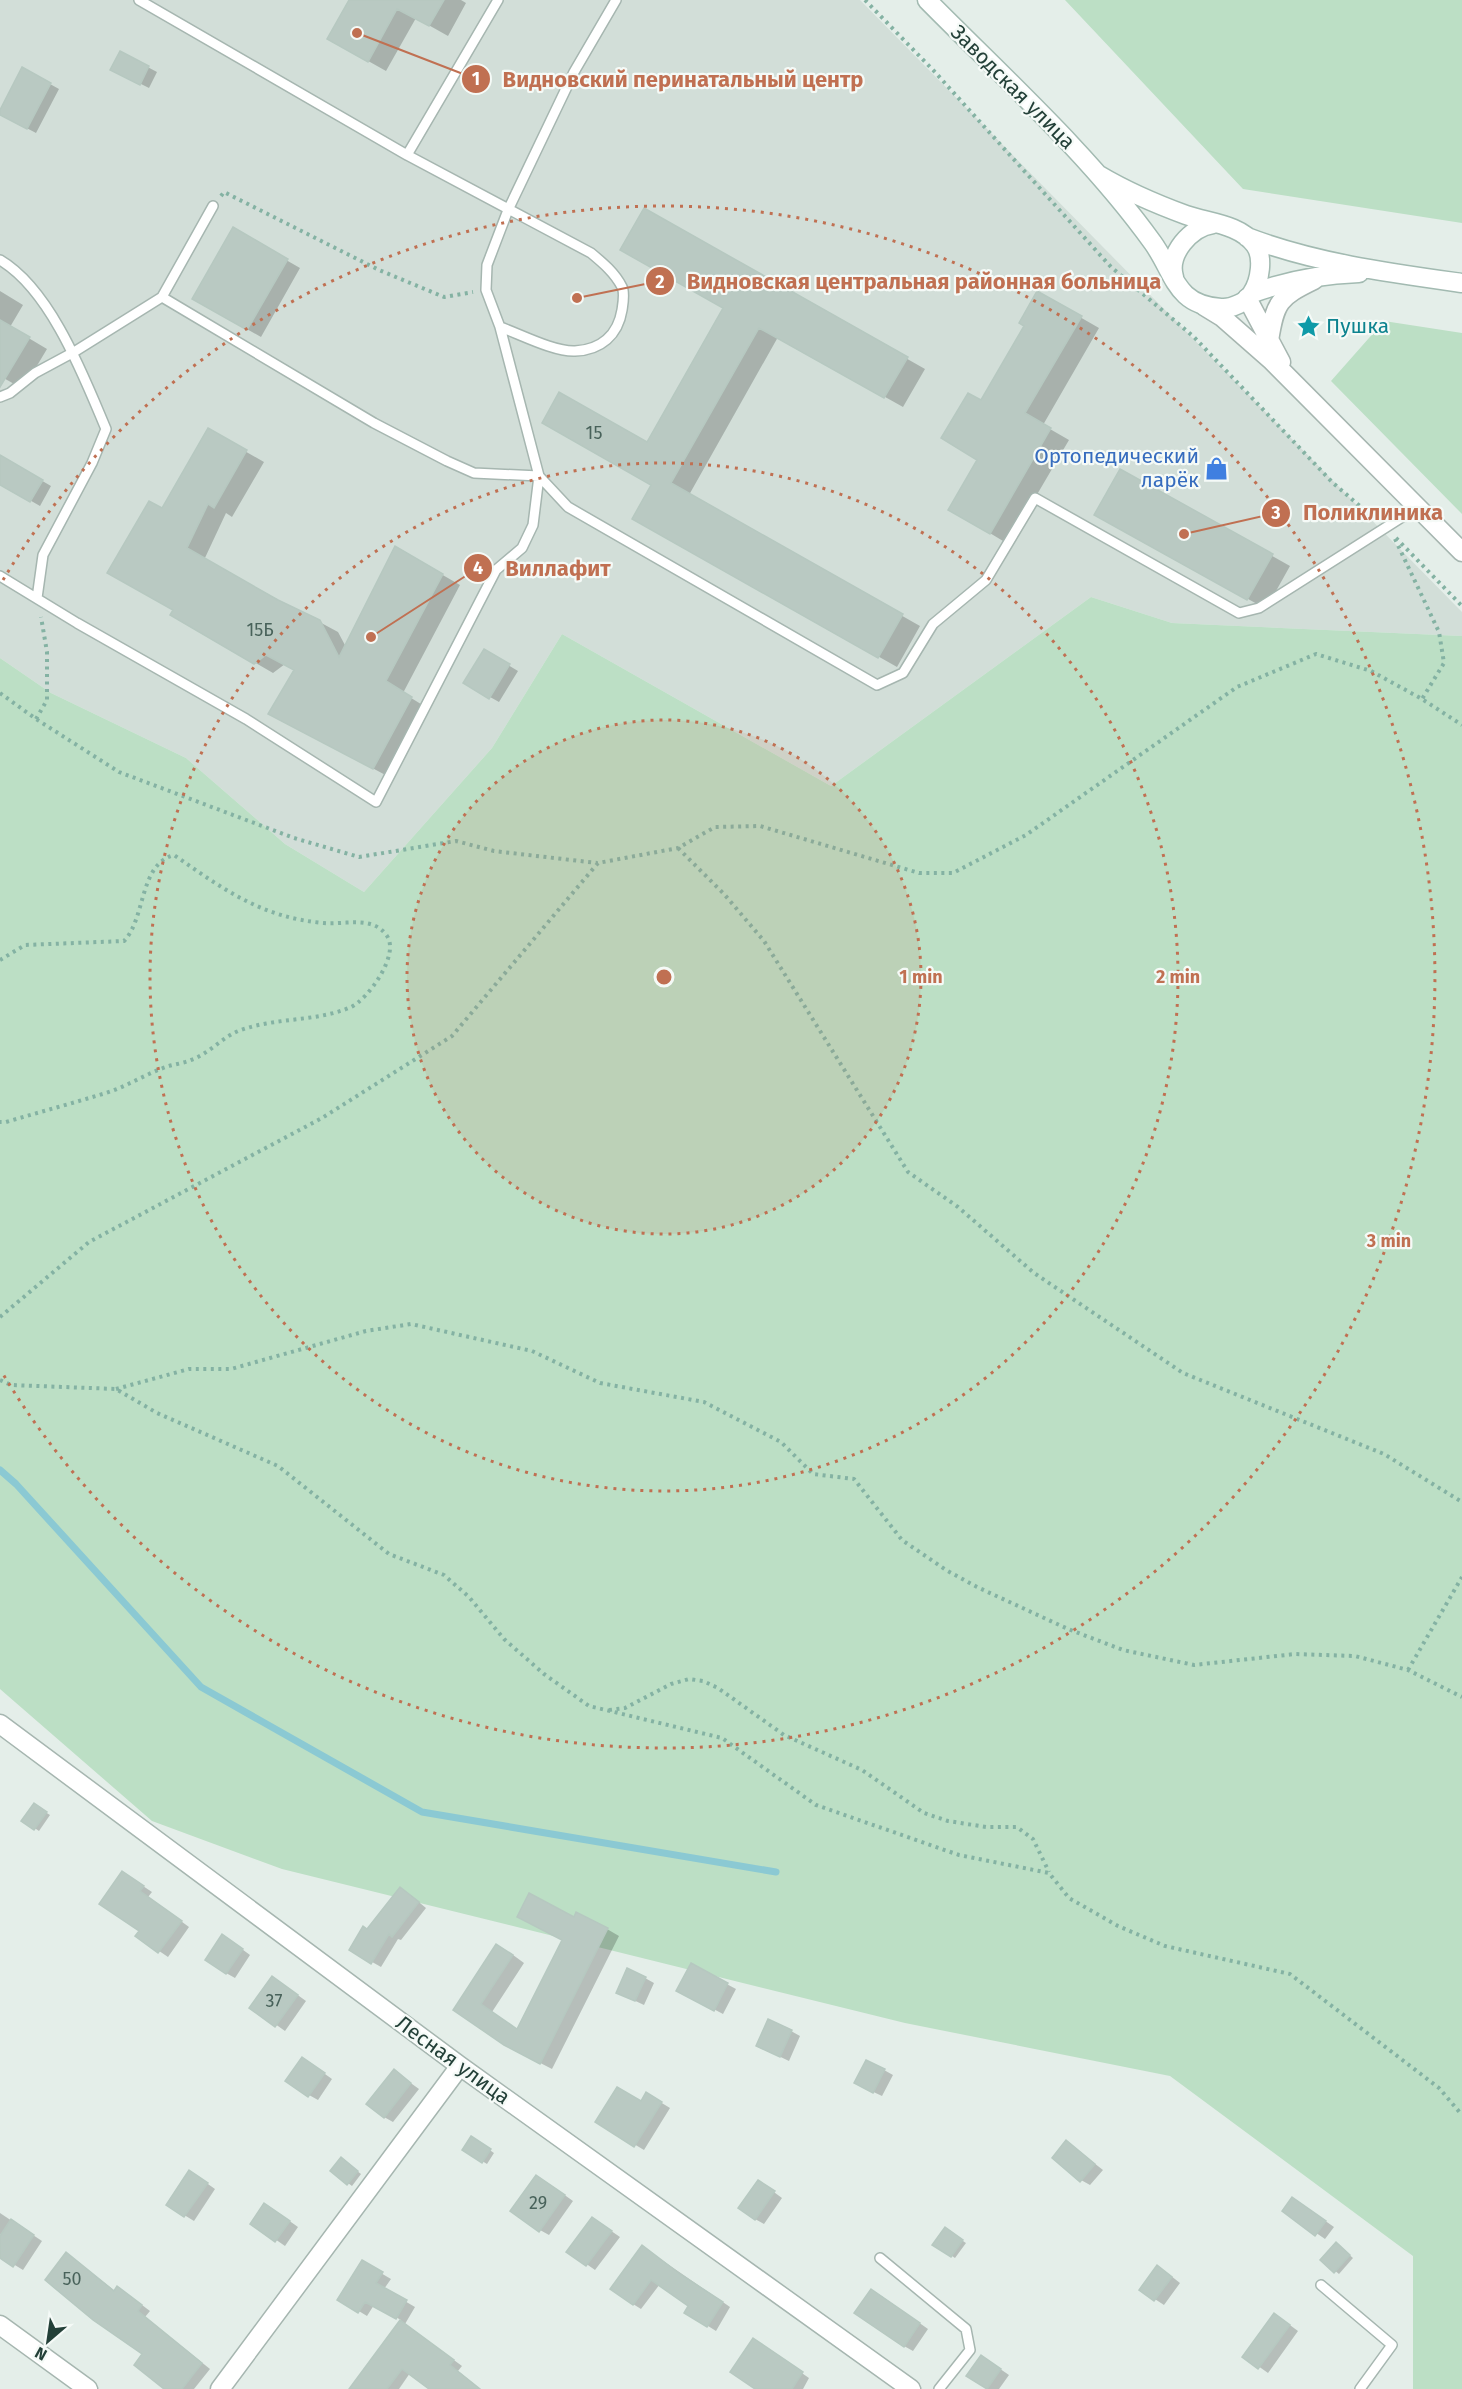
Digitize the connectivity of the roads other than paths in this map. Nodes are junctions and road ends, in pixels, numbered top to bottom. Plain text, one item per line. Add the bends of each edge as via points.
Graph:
1 (139, 0) edge
2 (498, 0) edge
3 (616, 0) edge
4 (927, 0) edge
5 (407, 154) junction
6 (1099, 175) junction
7 (213, 206) road end
8 (508, 210) junction
9 (1213, 224) junction
10 (1246, 236) junction
11 (0, 260) edge
12 (1390, 273) junction
13 (1322, 276) junction
14 (1462, 283) edge
15 (1176, 284) junction
16 (1250, 296) junction
17 (162, 297) junction
18 (1204, 306) junction
19 (500, 327) junction
20 (1269, 341) junction
21 (74, 352) junction
22 (0, 397) edge
23 (1319, 406) junction
24 (539, 476) junction
25 (1418, 507) junction
26 (1462, 552) edge
27 (0, 576) edge
28 (37, 598) junction
29 (0, 1724) edge
30 (460, 2066) junction
31 (880, 2258) dead end
32 (1321, 2285) dead end
33 (0, 2325) edge
34 (903, 2387) edge
35 (88, 2389) edge
36 (220, 2389) edge
37 (939, 2389) edge
38 (1360, 2389) edge

1 - 5 lane
2 - 5 lane
3 - 8 lane via 574,72
4 - 6 street, Заводская улица
5 - 8 lane
6 - 9 street via 1119,187
6 - 15 street via 1162,255
7 - 17 lane
8 - 19 lane via 487,265 486,290
8 - 19 lane via 591,253 610,269 623,289 623,304 613,335 588,349 559,349
9 - 10 street
9 - 15 street via 1202,225 1177,253 1173,272
10 - 12 street via 1276,248
10 - 16 street via 1260,257 1259,273
11 - 21 lane via 36,293
12 - 13 street
12 - 14 street
13 - 16 street via 1275,285
13 - 20 street via 1283,298 1273,313
15 - 18 street via 1183,294
16 - 18 street via 1225,309
16 - 20 street
17 - 21 lane
17 - 24 lane via 374,423 447,461 474,473
18 - 23 street via 1222,317
19 - 24 lane
20 - 23 street via 1283,366
21 - 22 lane
21 - 28 lane via 106,429 93,463 43,555
23 - 25 street
24 - 25 lane via 568,507 877,685 903,673 933,624 986,580 1035,498 1239,613 1260,608
24 - 28 lane via 534,525 522,548 496,570 376,802 246,719
25 - 26 street
27 - 28 lane
29 - 30 street, Лесная улица
30 - 34 street, Лесная улица
30 - 36 street
31 - 37 lane via 966,2329 970,2350
32 - 38 lane via 1392,2345
33 - 35 street

